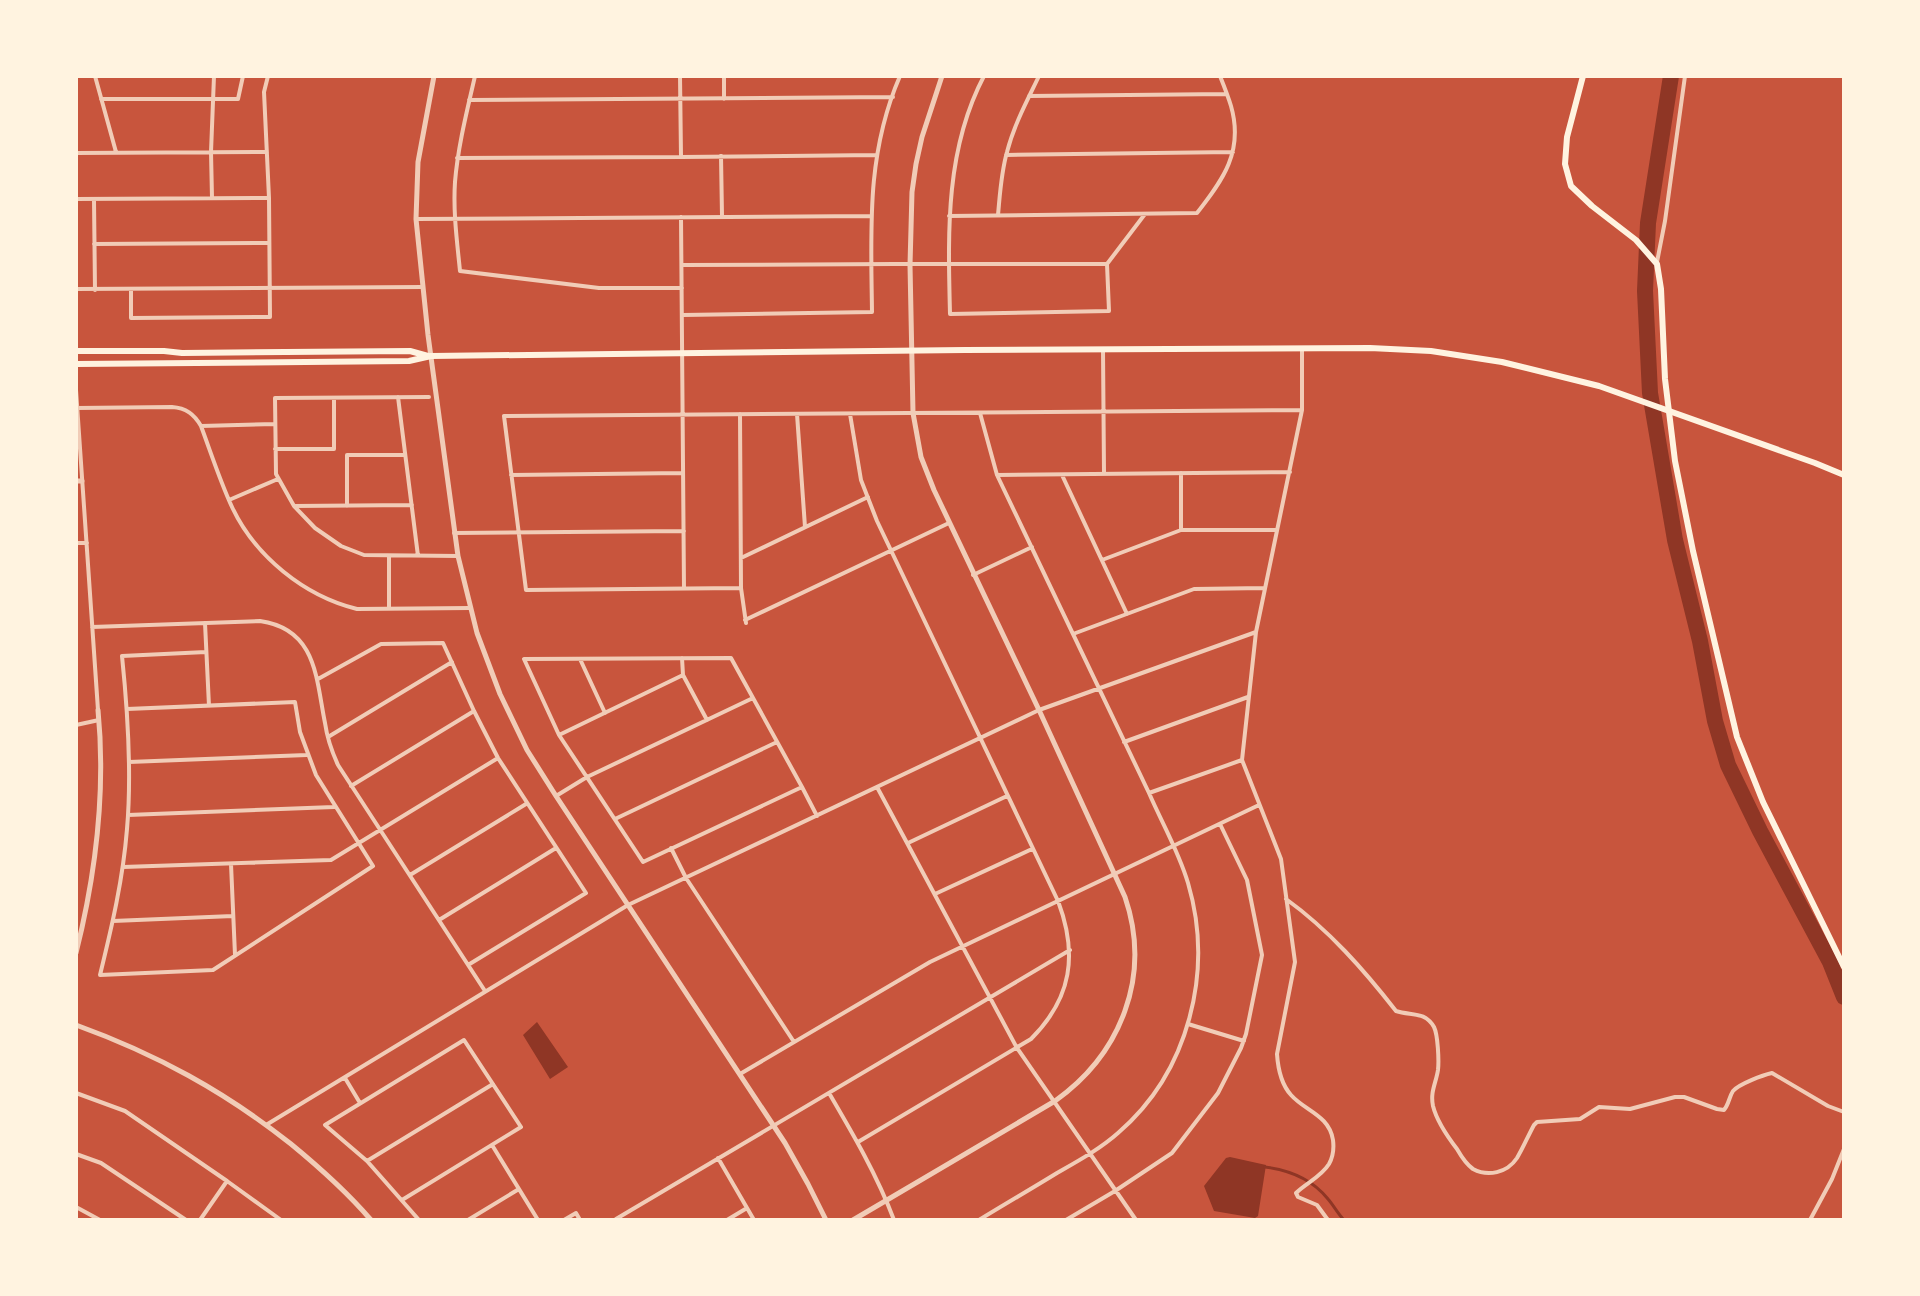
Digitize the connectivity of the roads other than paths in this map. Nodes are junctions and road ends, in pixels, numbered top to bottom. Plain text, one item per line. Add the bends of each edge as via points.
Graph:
1 (95, 76) edge
2 (214, 76) edge
3 (243, 76) edge
4 (268, 76) edge
5 (434, 76) edge
6 (475, 76) edge
7 (680, 76) edge
8 (724, 76) edge
9 (900, 76) edge
10 (942, 76) edge
11 (984, 76) edge
12 (1039, 76) edge
13 (1220, 76) edge
14 (1583, 76) edge
15 (1685, 76) edge
16 (1227, 94) junction
17 (1029, 96) junction
18 (893, 97) junction
19 (213, 98) junction
20 (101, 99) junction
21 (680, 99) junction
22 (724, 99) junction
23 (469, 100) junction
24 (116, 152) junction
25 (211, 152) junction
26 (267, 152) junction
27 (1233, 152) junction
28 (76, 153) edge
29 (877, 155) junction
30 (1006, 155) junction
31 (721, 156) junction
32 (681, 157) junction
33 (457, 158) junction
34 (212, 198) junction
35 (269, 198) junction
36 (76, 199) edge
37 (94, 199) junction
38 (1145, 214) junction
39 (998, 215) junction
40 (722, 216) junction
41 (871, 216) junction
42 (949, 216) junction
43 (681, 217) junction
44 (416, 219) junction
45 (455, 219) junction
46 (269, 243) junction
47 (94, 244) junction
48 (949, 263) junction
49 (1107, 264) junction
50 (1657, 264) junction
51 (682, 265) junction
52 (872, 265) junction
53 (910, 265) junction
54 (423, 287) junction
55 (682, 288) junction
56 (76, 289) edge
57 (270, 289) junction
58 (95, 290) junction
59 (131, 290) junction
60 (683, 315) junction
61 (1302, 349) junction
62 (1103, 350) junction
63 (76, 351) edge
64 (912, 351) junction
65 (682, 353) junction
66 (431, 356) junction
67 (76, 364) edge
68 (76, 390) edge
69 (334, 397) junction
70 (398, 397) junction
71 (429, 397) dead end
72 (77, 408) edge
73 (1302, 410) junction
74 (1104, 412) junction
75 (913, 413) junction
76 (980, 413) junction
77 (740, 414) junction
78 (797, 414) junction
79 (850, 414) junction
80 (683, 415) junction
81 (275, 424) junction
82 (201, 426) junction
83 (275, 449) junction
84 (405, 455) junction
85 (1290, 472) junction
86 (683, 473) junction
87 (1104, 473) junction
88 (1181, 473) junction
89 (1061, 474) junction
90 (511, 475) junction
91 (997, 475) junction
92 (1844, 475) edge
93 (278, 479) junction
94 (79, 481) edge
95 (868, 497) junction
96 (229, 500) junction
97 (412, 505) junction
98 (294, 506) junction
99 (347, 506) junction
100 (949, 523) junction
101 (805, 527) junction
102 (1181, 530) junction
103 (1277, 530) junction
104 (684, 531) junction
105 (519, 532) junction
106 (454, 533) junction
107 (76, 543) edge
108 (87, 543) junction
109 (1032, 547) junction
110 (891, 551) junction
111 (389, 556) junction
112 (418, 556) junction
113 (458, 556) junction
114 (741, 558) junction
115 (1102, 560) junction
116 (973, 575) junction
117 (741, 588) junction
118 (1265, 588) junction
119 (684, 589) junction
120 (470, 608) junction
121 (389, 610) junction
122 (1127, 614) junction
123 (205, 623) junction
124 (92, 627) junction
125 (1256, 632) junction
126 (1073, 634) junction
127 (206, 652) junction
128 (682, 658) junction
129 (580, 659) junction
130 (452, 662) junction
131 (683, 675) junction
132 (317, 679) junction
133 (1098, 688) junction
134 (1248, 697) junction
135 (753, 698) junction
136 (209, 706) junction
137 (127, 709) junction
138 (98, 710) joint
139 (1039, 710) junction
140 (474, 711) junction
141 (605, 713) junction
142 (99, 720) junction
143 (707, 720) junction
144 (76, 725) edge
145 (559, 735) junction
146 (328, 737) junction
147 (980, 738) junction
148 (777, 742) junction
149 (1124, 742) junction
150 (307, 755) junction
151 (498, 758) junction
152 (1242, 760) junction
153 (129, 762) junction
154 (587, 777) junction
155 (351, 786) junction
156 (802, 787) junction
157 (877, 787) junction
158 (1149, 793) junction
159 (556, 796) junction
160 (1007, 796) junction
161 (526, 804) junction
162 (1259, 805) junction
163 (335, 807) junction
164 (128, 815) junction
165 (817, 816) junction
166 (615, 819) junction
167 (1220, 824) junction
168 (380, 831) junction
169 (908, 843) junction
170 (359, 844) junction
171 (1173, 846) junction
172 (556, 848) junction
173 (671, 848) junction
174 (1032, 849) junction
175 (231, 864) junction
176 (123, 867) junction
177 (1115, 873) junction
178 (410, 875) junction
179 (686, 878) junction
180 (935, 894) junction
181 (1286, 899) junction
182 (1058, 901) junction
183 (628, 905) junction
184 (233, 916) junction
185 (439, 920) junction
186 (113, 921) junction
187 (962, 946) junction
188 (1070, 950) junction
189 (76, 953) edge
190 (235, 955) junction
191 (468, 965) junction
192 (1844, 967) edge
193 (485, 991) junction
194 (990, 997) junction
195 (1188, 1024) junction
196 (76, 1025) edge
197 (1244, 1041) junction
198 (794, 1042) junction
199 (1017, 1048) junction
200 (739, 1074) junction
201 (345, 1078) junction
202 (493, 1084) junction
203 (76, 1093) edge
204 (829, 1093) junction
205 (1055, 1101) junction
206 (361, 1103) junction
207 (1844, 1112) edge
208 (266, 1125) junction
209 (773, 1126) junction
210 (858, 1142) junction
211 (492, 1145) junction
212 (1844, 1149) edge
213 (76, 1154) edge
214 (1090, 1154) junction
215 (718, 1158) junction
216 (367, 1161) junction
217 (227, 1181) junction
218 (519, 1189) junction
219 (1115, 1191) junction
220 (402, 1200) junction
221 (886, 1200) junction
222 (76, 1207) edge
223 (747, 1208) junction
224 (100, 1220) edge
225 (186, 1220) edge
226 (200, 1220) edge
227 (281, 1220) edge
228 (371, 1220) edge
229 (419, 1220) edge
230 (468, 1220) edge
231 (538, 1220) edge
232 (564, 1220) edge
233 (580, 1220) edge
234 (617, 1220) edge
235 (727, 1220) edge
236 (754, 1220) edge
237 (826, 1220) edge
238 (853, 1220) edge
239 (894, 1220) edge
240 (979, 1220) edge
241 (1066, 1220) edge
242 (1136, 1220) edge
243 (1328, 1220) edge
244 (1810, 1220) edge

1 - 20 street
2 - 19 street
3 - 19 street via 238,99
4 - 26 street
5 - 44 street via 418,162
6 - 23 street
7 - 21 street
8 - 22 street
9 - 18 street
10 - 53 street via 916,164
11 - 42 street via 956,155
12 - 17 street
13 - 16 street
14 - 50 main road via 1567,137 1565,164 1571,186
15 - 50 street
16 - 17 street
16 - 27 street
17 - 30 street
18 - 22 street
18 - 29 street
19 - 20 street
19 - 25 street
20 - 24 street
21 - 22 street
21 - 23 street
21 - 32 street
23 - 33 street
24 - 25 street
24 - 28 street
25 - 26 street
25 - 34 street
26 - 35 street
27 - 30 street
27 - 38 street via 1220,184 1197,213
29 - 31 street
29 - 41 street
30 - 39 street
31 - 32 street
31 - 40 street
32 - 33 street
33 - 45 street
34 - 35 street
34 - 37 street
35 - 46 street
36 - 37 street
37 - 47 street
38 - 39 street
38 - 49 street
39 - 42 street
40 - 41 street
40 - 43 street
41 - 52 street
42 - 48 street
43 - 45 street
43 - 51 street
44 - 45 street
44 - 54 street
45 - 55 street via 460,271 599,288
46 - 47 street
46 - 57 street
47 - 58 street
48 - 49 street
48 - 49 street via 950,314 1109,311
48 - 53 street
50 - 192 main road via 1675,461 1737,737
51 - 52 street
51 - 55 street
52 - 53 street
52 - 60 street via 872,312
53 - 64 street
54 - 57 street
54 - 66 street
55 - 60 street
56 - 58 street
57 - 59 street
57 - 59 street via 270,317 162,318 131,318
58 - 59 street
60 - 65 street
61 - 62 main road
61 - 73 street
61 - 92 main road via 1431,351 1502,362 1599,386
62 - 64 main road
62 - 74 street
63 - 66 main road via 410,351
64 - 65 main road
64 - 75 street
65 - 66 main road
65 - 80 street
66 - 67 main road via 409,361
66 - 106 street
68 - 72 street
69 - 70 street
69 - 81 street via 275,398
69 - 83 street via 334,449
70 - 71 street
70 - 84 street
72 - 82 street via 172,407 184,409
72 - 94 street
73 - 74 street
73 - 85 street
74 - 76 street
74 - 87 street
75 - 76 street
75 - 79 street
75 - 100 street via 921,457
76 - 91 street
77 - 78 street
77 - 80 street
77 - 114 street
78 - 79 street
78 - 101 street
79 - 95 street
80 - 86 street
80 - 90 street via 504,416
81 - 82 street
81 - 83 street
82 - 96 street
83 - 93 street
84 - 97 street
84 - 99 street via 347,455
85 - 88 street
85 - 103 street
86 - 90 street
86 - 104 street
87 - 88 street
87 - 89 street
88 - 102 street
89 - 91 street
89 - 115 street
90 - 105 street
91 - 109 street
93 - 96 street
93 - 98 street
94 - 108 street
95 - 101 street
95 - 110 street
96 - 121 street via 264,554 297,581 342,605
97 - 99 street
97 - 112 street
98 - 99 street
98 - 111 street via 341,546 364,555
100 - 110 street
100 - 116 street
101 - 114 street
102 - 103 street
102 - 115 street
103 - 118 street
104 - 105 street
104 - 119 street
105 - 106 street
105 - 119 street via 526,590
106 - 113 street
107 - 108 street
108 - 124 street
109 - 116 street
109 - 126 street
110 - 117 street via 745,622
110 - 147 street
111 - 112 street
111 - 121 street
112 - 113 street
113 - 120 street
114 - 117 street
115 - 122 street
116 - 139 street
117 - 119 street
118 - 122 street via 1194,589
118 - 125 street
120 - 121 street
120 - 159 street via 500,694
122 - 126 street
123 - 124 street
123 - 127 street
123 - 132 street via 252,620 280,626 305,647
124 - 138 street
125 - 133 street
125 - 134 street
126 - 133 street
127 - 136 street
127 - 137 street via 122,656
128 - 129 street
128 - 131 street
128 - 135 street via 731,658
129 - 141 street
129 - 145 street via 524,659
130 - 132 street via 443,643 381,644
130 - 140 street
130 - 146 street
131 - 141 street
131 - 143 street
132 - 146 street
133 - 139 street
133 - 149 street
134 - 149 street
134 - 152 street
135 - 143 street
135 - 148 street
136 - 137 street
136 - 150 street via 295,702
137 - 153 street
138 - 142 street
139 - 147 street
139 - 177 street
140 - 151 street
140 - 155 street
141 - 145 street
142 - 144 street
142 - 189 street via 97,837
143 - 154 street
145 - 154 street
146 - 155 street
147 - 157 street
147 - 160 street
148 - 156 street
148 - 166 street
149 - 158 street
150 - 153 street
150 - 163 street
151 - 161 street
151 - 168 street
152 - 158 street
152 - 162 street
153 - 164 street
154 - 159 street
154 - 166 street
155 - 168 street
156 - 165 street
156 - 173 street
157 - 165 street
157 - 169 street
158 - 171 street
159 - 183 street
160 - 169 street
160 - 174 street
161 - 172 street
161 - 178 street
162 - 167 street
162 - 181 street via 1281,859
163 - 164 street
163 - 170 street
164 - 176 street
165 - 179 street
166 - 173 street via 643,862
167 - 171 street
167 - 197 street via 1247,880 1262,955
168 - 170 street
168 - 178 street
169 - 180 street
170 - 175 street via 331,860
170 - 190 street via 373,866
171 - 177 street
171 - 195 street via 1192,897 1198,940
172 - 185 street
172 - 191 street via 586,893
173 - 179 street
174 - 180 street
174 - 182 street
175 - 176 street
175 - 184 street
176 - 186 street
177 - 182 street
177 - 205 street via 1133,927 1129,999 1102,1056
178 - 185 street
179 - 183 street
179 - 198 street
180 - 187 street
181 - 207 street via 1363,968 1396,1011 1428,1018 1437,1035 1433,1107 1441,1127 1473,1169 1505,1169 1537,1122 1580,1119 1599,1107 1630,1109 1675,1097 1724,1110 1738,1087 1772,1073
181 - 243 street via 1295,962 1277,1064 1290,1094 1321,1117 1332,1134 1330,1163 1296,1193 1317,1205
182 - 187 street
182 - 188 street
183 - 193 street
183 - 200 street
184 - 186 street
184 - 190 street
185 - 191 street
186 - 190 street via 100,975 213,970
187 - 194 street
187 - 198 street
188 - 194 street
188 - 199 street via 1055,1009
191 - 193 street
193 - 201 street
194 - 199 street
194 - 204 street
195 - 197 street
195 - 214 street via 1175,1059 1149,1100 1119,1133
196 - 208 street via 186,1072
197 - 219 street via 1218,1093 1172,1153
198 - 200 street
199 - 205 street
199 - 210 street
200 - 209 street
201 - 206 street
201 - 208 street
202 - 206 street via 464,1040
202 - 211 street via 521,1127
202 - 216 street
203 - 217 street via 125,1111
204 - 209 street
204 - 210 street
205 - 214 street
205 - 221 street
206 - 216 street via 325,1125
208 - 228 street via 339,1185
209 - 215 street
209 - 237 street
210 - 221 street
211 - 218 street
211 - 220 street
212 - 244 street
213 - 225 street via 101,1163
214 - 219 street
214 - 240 street
215 - 223 street
215 - 234 street
216 - 220 street
217 - 226 street
217 - 227 street
218 - 230 street
218 - 231 street
219 - 241 street
219 - 242 street
220 - 229 street
221 - 238 street
221 - 239 street
222 - 224 street
223 - 235 street
223 - 236 street
232 - 233 street via 576,1213

